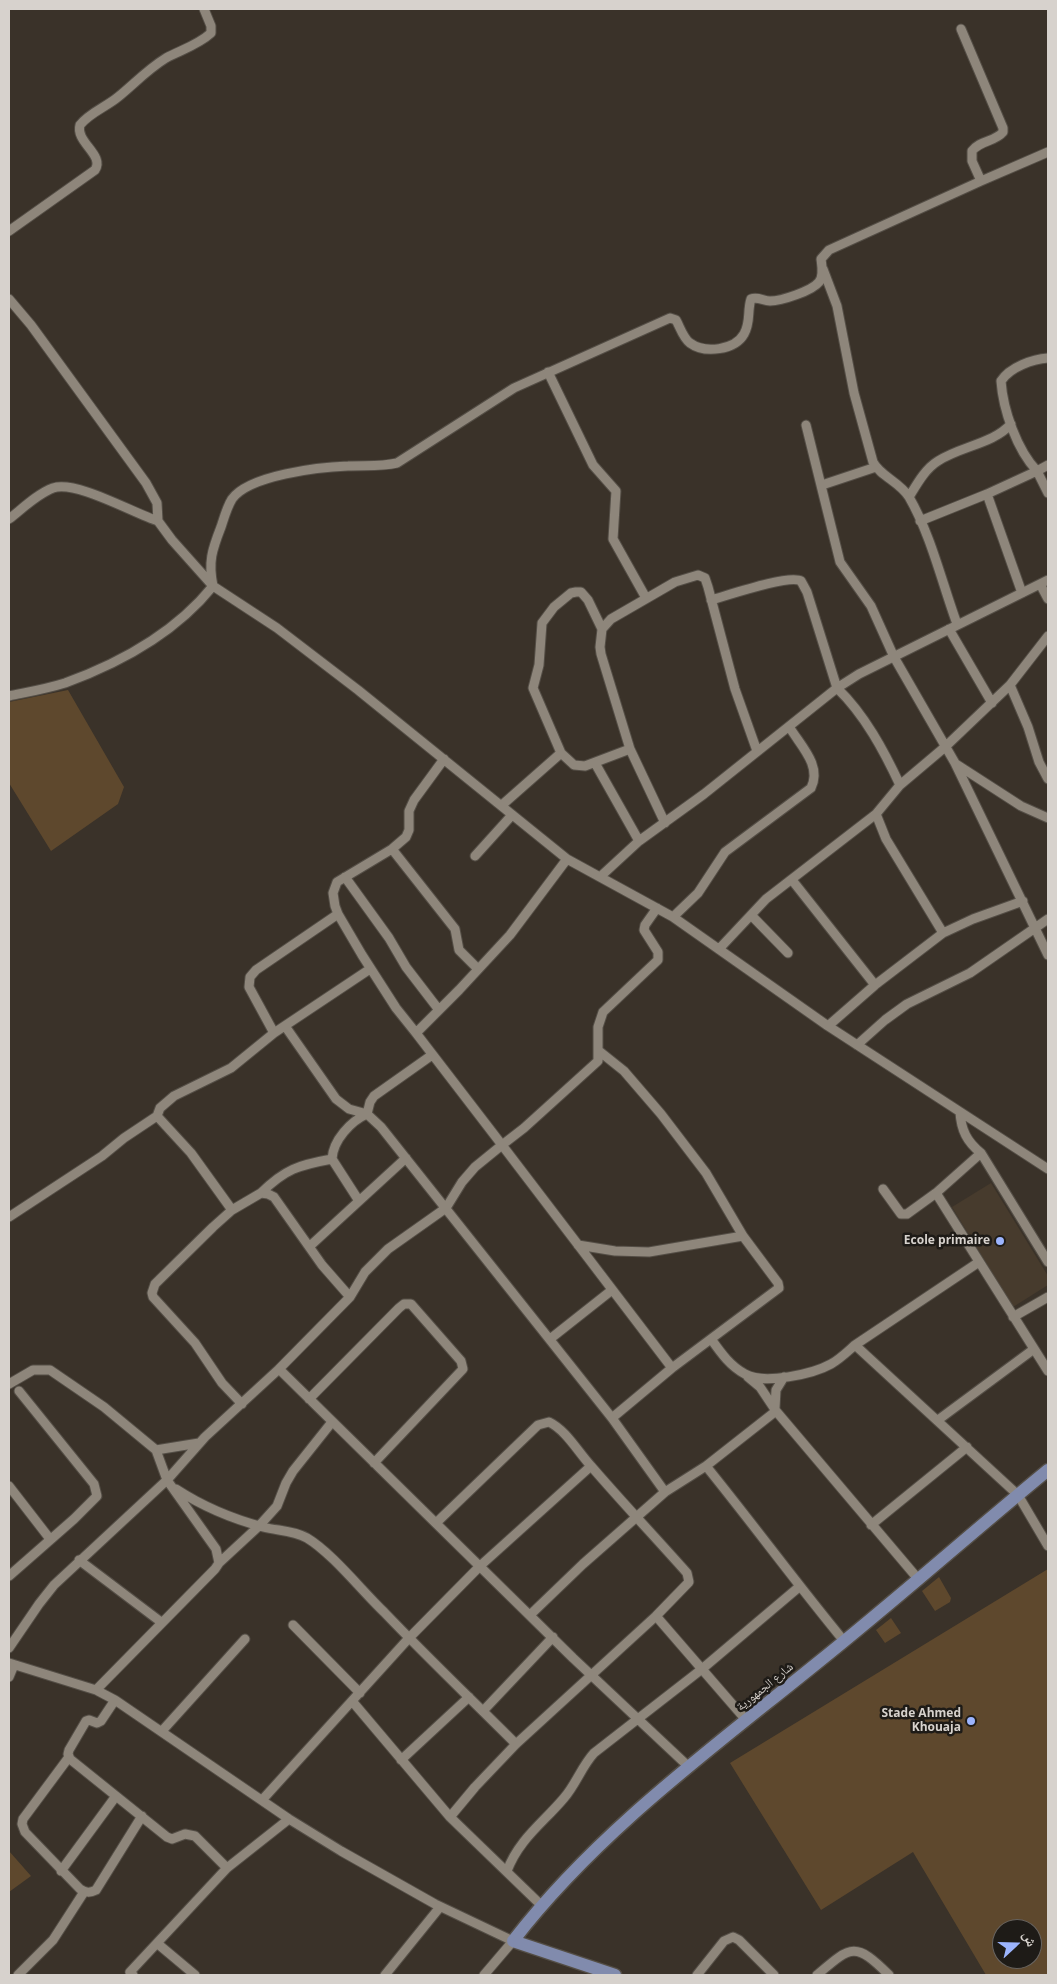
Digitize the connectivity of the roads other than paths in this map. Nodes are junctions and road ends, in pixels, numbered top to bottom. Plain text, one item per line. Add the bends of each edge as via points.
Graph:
1 (204, 9) edge
2 (961, 29) dead end
3 (1048, 152) edge
4 (981, 181) junction
5 (9, 231) edge
6 (822, 266) junction
7 (9, 298) edge
8 (1048, 358) edge
9 (548, 372) junction
10 (1011, 424) junction
11 (806, 425) dead end
12 (1048, 465) edge
13 (876, 467) junction
14 (1037, 471) junction
15 (822, 485) junction
16 (1048, 493) edge
17 (987, 494) junction
18 (909, 497) junction
19 (9, 519) edge
20 (158, 521) junction
21 (920, 521) junction
22 (1044, 582) edge
23 (213, 586) junction
24 (1022, 593) junction
25 (646, 598) junction
26 (1048, 599) edge
27 (711, 600) junction
28 (953, 627) junction
29 (602, 629) junction
30 (1048, 636) edge
31 (894, 657) junction
32 (1010, 685) junction
33 (837, 688) junction
34 (9, 696) edge
35 (992, 703) junction
36 (790, 728) junction
37 (945, 747) junction
38 (630, 749) junction
39 (757, 751) junction
40 (561, 753) junction
41 (444, 759) junction
42 (594, 763) junction
43 (955, 763) junction
44 (1048, 778) edge
45 (900, 785) junction
46 (502, 805) junction
47 (876, 814) junction
48 (512, 815) junction
49 (1048, 818) edge
50 (665, 823) junction
51 (639, 841) junction
52 (392, 849) junction
53 (475, 856) dead end
54 (567, 859) junction
55 (345, 876) junction
56 (601, 876) junction
57 (792, 880) junction
58 (1023, 901) junction
59 (657, 908) junction
60 (338, 914) junction
61 (751, 915) junction
62 (672, 917) junction
63 (1048, 919) edge
64 (1036, 928) junction
65 (943, 933) junction
66 (718, 949) junction
67 (788, 952) dead end
68 (1048, 955) edge
69 (370, 968) junction
70 (478, 969) junction
71 (875, 985) junction
72 (439, 1010) junction
73 (286, 1026) junction
74 (828, 1026) junction
75 (274, 1033) junction
76 (416, 1033) junction
77 (858, 1045) junction
78 (599, 1052) junction
79 (432, 1055) junction
80 (960, 1112) junction
81 (367, 1114) junction
82 (157, 1116) junction
83 (502, 1144) junction
84 (981, 1153) junction
85 (406, 1158) junction
86 (332, 1159) junction
87 (1048, 1168) edge
88 (883, 1190) dead end
89 (261, 1193) junction
90 (936, 1193) junction
91 (359, 1201) junction
92 (446, 1208) junction
93 (232, 1210) junction
94 (9, 1217) edge
95 (743, 1236) junction
96 (310, 1246) junction
97 (578, 1246) junction
98 (979, 1262) junction
99 (1048, 1262) edge
100 (612, 1290) junction
101 (350, 1297) junction
102 (1048, 1297) edge
103 (1013, 1317) junction
104 (550, 1339) junction
105 (711, 1339) junction
106 (855, 1345) junction
107 (1034, 1349) junction
108 (672, 1368) junction
109 (279, 1369) junction
110 (1048, 1372) edge
111 (746, 1375) junction
112 (784, 1377) junction
113 (9, 1384) edge
114 (19, 1391) dead end
115 (310, 1399) junction
116 (242, 1404) junction
117 (776, 1411) junction
118 (612, 1418) junction
119 (938, 1420) junction
120 (332, 1422) junction
121 (199, 1443) junction
122 (967, 1447) junction
123 (156, 1450) junction
124 (374, 1463) junction
125 (591, 1466) junction
126 (706, 1466) junction
127 (1048, 1470) edge
128 (169, 1484) junction
129 (9, 1486) edge
130 (665, 1492) junction
131 (1018, 1494) junction
132 (637, 1516) junction
133 (436, 1523) junction
134 (871, 1525) junction
135 (259, 1526) junction
136 (50, 1539) junction
137 (1048, 1546) edge
138 (79, 1560) junction
139 (219, 1563) junction
140 (480, 1566) junction
141 (9, 1576) edge
142 (919, 1580) junction
143 (799, 1587) junction
144 (530, 1615) junction
145 (656, 1616) junction
146 (161, 1622) junction
147 (293, 1625) dead end
148 (553, 1637) junction
149 (409, 1638) junction
150 (245, 1640) dead end
151 (844, 1641) junction
152 (9, 1648) edge
153 (12, 1664) edge
154 (702, 1669) junction
155 (592, 1676) junction
156 (9, 1677) edge
157 (96, 1690) junction
158 (360, 1694) junction
159 (469, 1697) junction
160 (115, 1700) junction
161 (352, 1702) junction
162 (483, 1711) junction
163 (746, 1720) junction
164 (639, 1721) junction
165 (162, 1731) junction
166 (516, 1744) junction
167 (69, 1757) junction
168 (401, 1760) junction
169 (689, 1767) junction
170 (116, 1796) junction
171 (263, 1799) junction
172 (142, 1816) junction
173 (450, 1817) junction
174 (289, 1819) junction
175 (227, 1868) junction
176 (61, 1871) junction
177 (507, 1871) junction
178 (84, 1892) junction
179 (541, 1905) junction
180 (440, 1907) junction
181 (531, 1917) junction
182 (512, 1941) junction
183 (158, 1944) junction
184 (540, 1951) junction
185 (18, 1975) edge
186 (133, 1975) edge
187 (195, 1975) edge
188 (385, 1975) edge
189 (484, 1975) edge
190 (615, 1975) edge
191 (697, 1975) edge
192 (774, 1975) edge
193 (817, 1975) edge
194 (889, 1975) edge

1 - 5 street via 211,33 144,73 121,95 80,125 80,135 98,167
2 - 4 street via 1003,128 1000,136 972,151 972,162
3 - 4 street
4 - 6 street via 833,248 822,257
6 - 9 street via 818,283 809,289 775,301 751,299 744,335 724,347 705,349 691,343 672,318
6 - 13 street via 837,306 854,393
7 - 20 street via 146,483 157,503
8 - 10 street via 1026,363 1001,381
9 - 23 street via 514,388 397,463 319,468 278,476 239,491 229,506 210,558
9 - 25 street via 593,465 616,490 614,539
10 - 14 street via 1026,457
10 - 18 street via 1000,435 938,461
11 - 15 street
12 - 14 street
13 - 15 street
13 - 18 street
14 - 16 street
14 - 17 street
15 - 31 street via 840,562 870,606
17 - 21 street
17 - 24 street
18 - 21 street
19 - 20 street via 44,493 62,486
20 - 23 street
21 - 28 street
22 - 24 street
22 - 26 street
23 - 34 street via 175,625 153,641 65,683
23 - 41 street via 277,628
24 - 28 street
25 - 27 street via 698,574 706,582
25 - 29 street via 611,618
27 - 33 street via 758,586 799,580 807,592
27 - 39 street via 735,689
28 - 31 street
28 - 35 street
29 - 38 street via 601,654
29 - 40 street via 588,600 580,592 571,593 542,623 539,665 533,688
30 - 32 street
31 - 33 street
31 - 37 street
32 - 35 street
32 - 44 street
33 - 36 street
33 - 45 street via 848,698 882,747
35 - 37 street
36 - 39 street
36 - 62 street via 813,765 811,788 725,852 698,893
37 - 43 street
37 - 45 street
38 - 42 street
38 - 50 street
39 - 50 street
40 - 42 street via 576,766
40 - 46 street
41 - 46 street
41 - 52 street via 414,800 409,811 408,833
42 - 51 street
43 - 49 street via 1022,806
43 - 58 street
45 - 47 street
46 - 48 street
47 - 57 street
47 - 65 street via 886,839
48 - 53 street
48 - 54 street
50 - 51 street
51 - 56 street
52 - 55 street
52 - 70 street via 454,930 459,950
54 - 56 street
54 - 70 street via 510,935
55 - 60 street via 334,886
55 - 72 street
56 - 59 street
57 - 61 street
57 - 71 street
58 - 64 street
58 - 65 street
59 - 62 street
59 - 78 street via 644,925 644,930 658,952 658,960 603,1012 598,1027
60 - 69 street
60 - 75 street via 250,977 250,988
61 - 66 street
61 - 67 street
62 - 66 street
63 - 64 street
64 - 68 street
64 - 77 street via 970,973 906,1004
65 - 71 street
66 - 74 street
69 - 73 street
69 - 76 street
70 - 72 street
71 - 74 street
72 - 76 street
73 - 75 street
73 - 81 street via 336,1099 349,1109
74 - 77 street
75 - 82 street via 221,1074 174,1096 160,1108
76 - 79 street
77 - 80 street
78 - 83 street via 597,1063
78 - 95 street via 624,1071 661,1114 706,1173
79 - 81 street via 374,1096
79 - 83 street
80 - 84 street via 966,1137
80 - 87 street
81 - 85 street
81 - 86 street via 348,1127 336,1145
82 - 93 street via 191,1153
82 - 94 street
83 - 92 street via 462,1182
83 - 97 street
84 - 90 street
84 - 99 street
85 - 91 street
85 - 92 street
86 - 89 street via 286,1171
86 - 91 street
88 - 90 street via 901,1214 906,1214
89 - 93 street
89 - 96 street via 274,1197
90 - 98 street
91 - 96 street
92 - 101 street via 388,1249 365,1272
92 - 104 street
93 - 116 street via 172,1266 155,1284 152,1293
95 - 97 street via 649,1252
95 - 105 street via 779,1288
96 - 101 street
97 - 100 street
98 - 103 street
98 - 106 street
100 - 104 street
100 - 108 street
101 - 109 street
102 - 103 street
103 - 107 street
104 - 118 street
105 - 108 street
105 - 111 street via 725,1359
106 - 112 street via 830,1365
106 - 119 street
107 - 110 street
107 - 119 street
108 - 118 street
109 - 115 street
109 - 116 street
111 - 112 street via 768,1379
111 - 117 street via 760,1387
112 - 117 street via 776,1390
113 - 123 street via 33,1370 50,1370
114 - 136 street via 97,1491 96,1499
115 - 120 street
115 - 124 street via 399,1308 410,1304 461,1361 463,1369
116 - 121 street
117 - 126 street
117 - 134 street
118 - 130 street
119 - 122 street
120 - 124 street
120 - 135 street via 293,1471 277,1506
121 - 123 street
121 - 128 street
122 - 131 street
122 - 134 street
123 - 128 street
124 - 133 street
125 - 132 street
125 - 133 street via 554,1424 544,1422
125 - 140 street
126 - 130 street
126 - 143 street
127 - 131 main road, شارع الجمهورية
128 - 135 street via 195,1502
128 - 138 street
128 - 139 street via 216,1549
129 - 136 street
130 - 132 street
131 - 137 street
131 - 142 main road, شارع الجمهورية
132 - 144 street
132 - 145 street via 689,1577 688,1585
133 - 140 street
134 - 142 street
135 - 139 street
135 - 149 street via 307,1538 323,1550
136 - 141 street
138 - 146 street
138 - 152 street via 54,1585
139 - 146 street
140 - 144 street
140 - 149 street
142 - 151 main road, شارع الجمهورية
143 - 151 street
143 - 154 street
144 - 148 street
145 - 154 street
145 - 155 street
146 - 157 street
147 - 158 street
148 - 155 street
148 - 162 street
149 - 158 street
149 - 159 street
150 - 165 street
151 - 163 main road, شارع الجمهورية
153 - 156 street
153 - 157 street
154 - 163 street
154 - 164 street
155 - 164 street
155 - 166 street
157 - 160 street
158 - 161 street
159 - 162 street
159 - 168 street
160 - 165 street
160 - 167 street via 101,1721 86,1721 69,1750
161 - 168 street
161 - 171 street
162 - 166 street
163 - 169 main road, شارع الجمهورية
164 - 169 street
164 - 177 street via 589,1759 564,1799 517,1849
165 - 171 street
166 - 173 street
167 - 170 street
167 - 176 street via 22,1824 25,1832
168 - 173 street
169 - 179 main road, شارع الجمهورية via 617,1830
170 - 172 street
170 - 176 street
171 - 174 street
172 - 175 street via 172,1839 186,1834 195,1836
172 - 178 street via 101,1884 96,1890
173 - 177 street
174 - 175 street
174 - 180 street
175 - 183 street
176 - 178 street
177 - 179 street
178 - 185 street via 53,1940
179 - 181 main road, شارع الجمهورية
180 - 182 street
180 - 188 street
181 - 182 main road, شارع الجمهورية
181 - 184 main road via 530,1934
182 - 184 main road
182 - 189 street
183 - 186 street via 130,1972
183 - 187 street
184 - 190 main road
191 - 192 street via 724,1941 733,1937
193 - 194 street via 843,1953 858,1951

